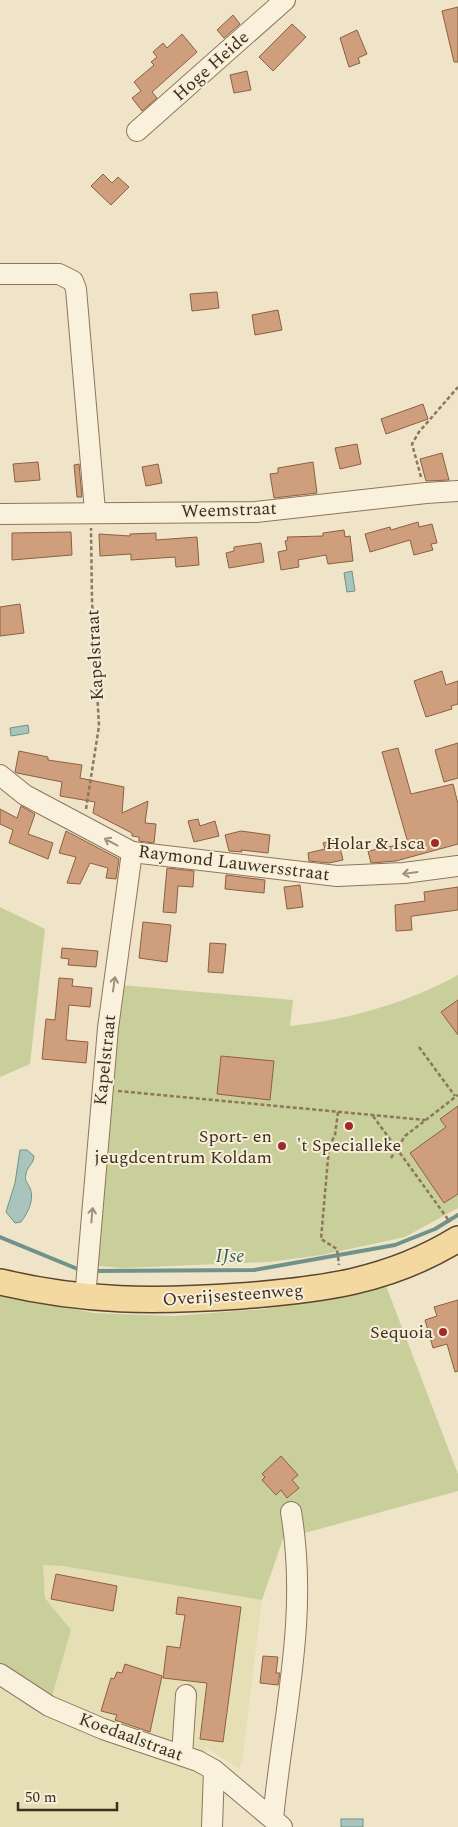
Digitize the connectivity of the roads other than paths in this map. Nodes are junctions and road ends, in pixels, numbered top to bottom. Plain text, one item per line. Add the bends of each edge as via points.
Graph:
1 (285, 0) edge
2 (137, 131) dead end
3 (0, 274) edge
4 (458, 491) edge
5 (93, 512) junction
6 (0, 514) edge
7 (0, 775) edge
8 (132, 852) junction
9 (458, 866) edge
10 (454, 1232) edge
11 (86, 1281) junction
12 (0, 1282) edge
13 (292, 1512) dead end
14 (0, 1674) edge
15 (186, 1695) dead end
16 (182, 1755) junction
17 (214, 1770) junction
18 (278, 1823) edge
19 (212, 1827) edge

1 - 2 street, Hoge Heide
3 - 5 street via 59,274 73,281
4 - 5 street, Weemstraat via 256,512
5 - 6 street, Weemstraat
8 -> 7 street, Raymond Lauwersstraat via 26,795
9 -> 8 street, Raymond Lauwersstraat via 404,874 337,876
11 -> 8 street, Kapelstraat via 108,1028
10 - 11 main road, Overijsesteenweg via 404,1266 342,1286 169,1301
11 - 12 main road, Overijsesteenweg via 43,1292
13 - 18 street via 297,1546 299,1610
14 - 16 street, Koedaalstraat via 49,1706
15 - 16 street
16 - 17 street, Koedaalstraat
17 - 18 street, Koedaalstraat
17 - 19 street

